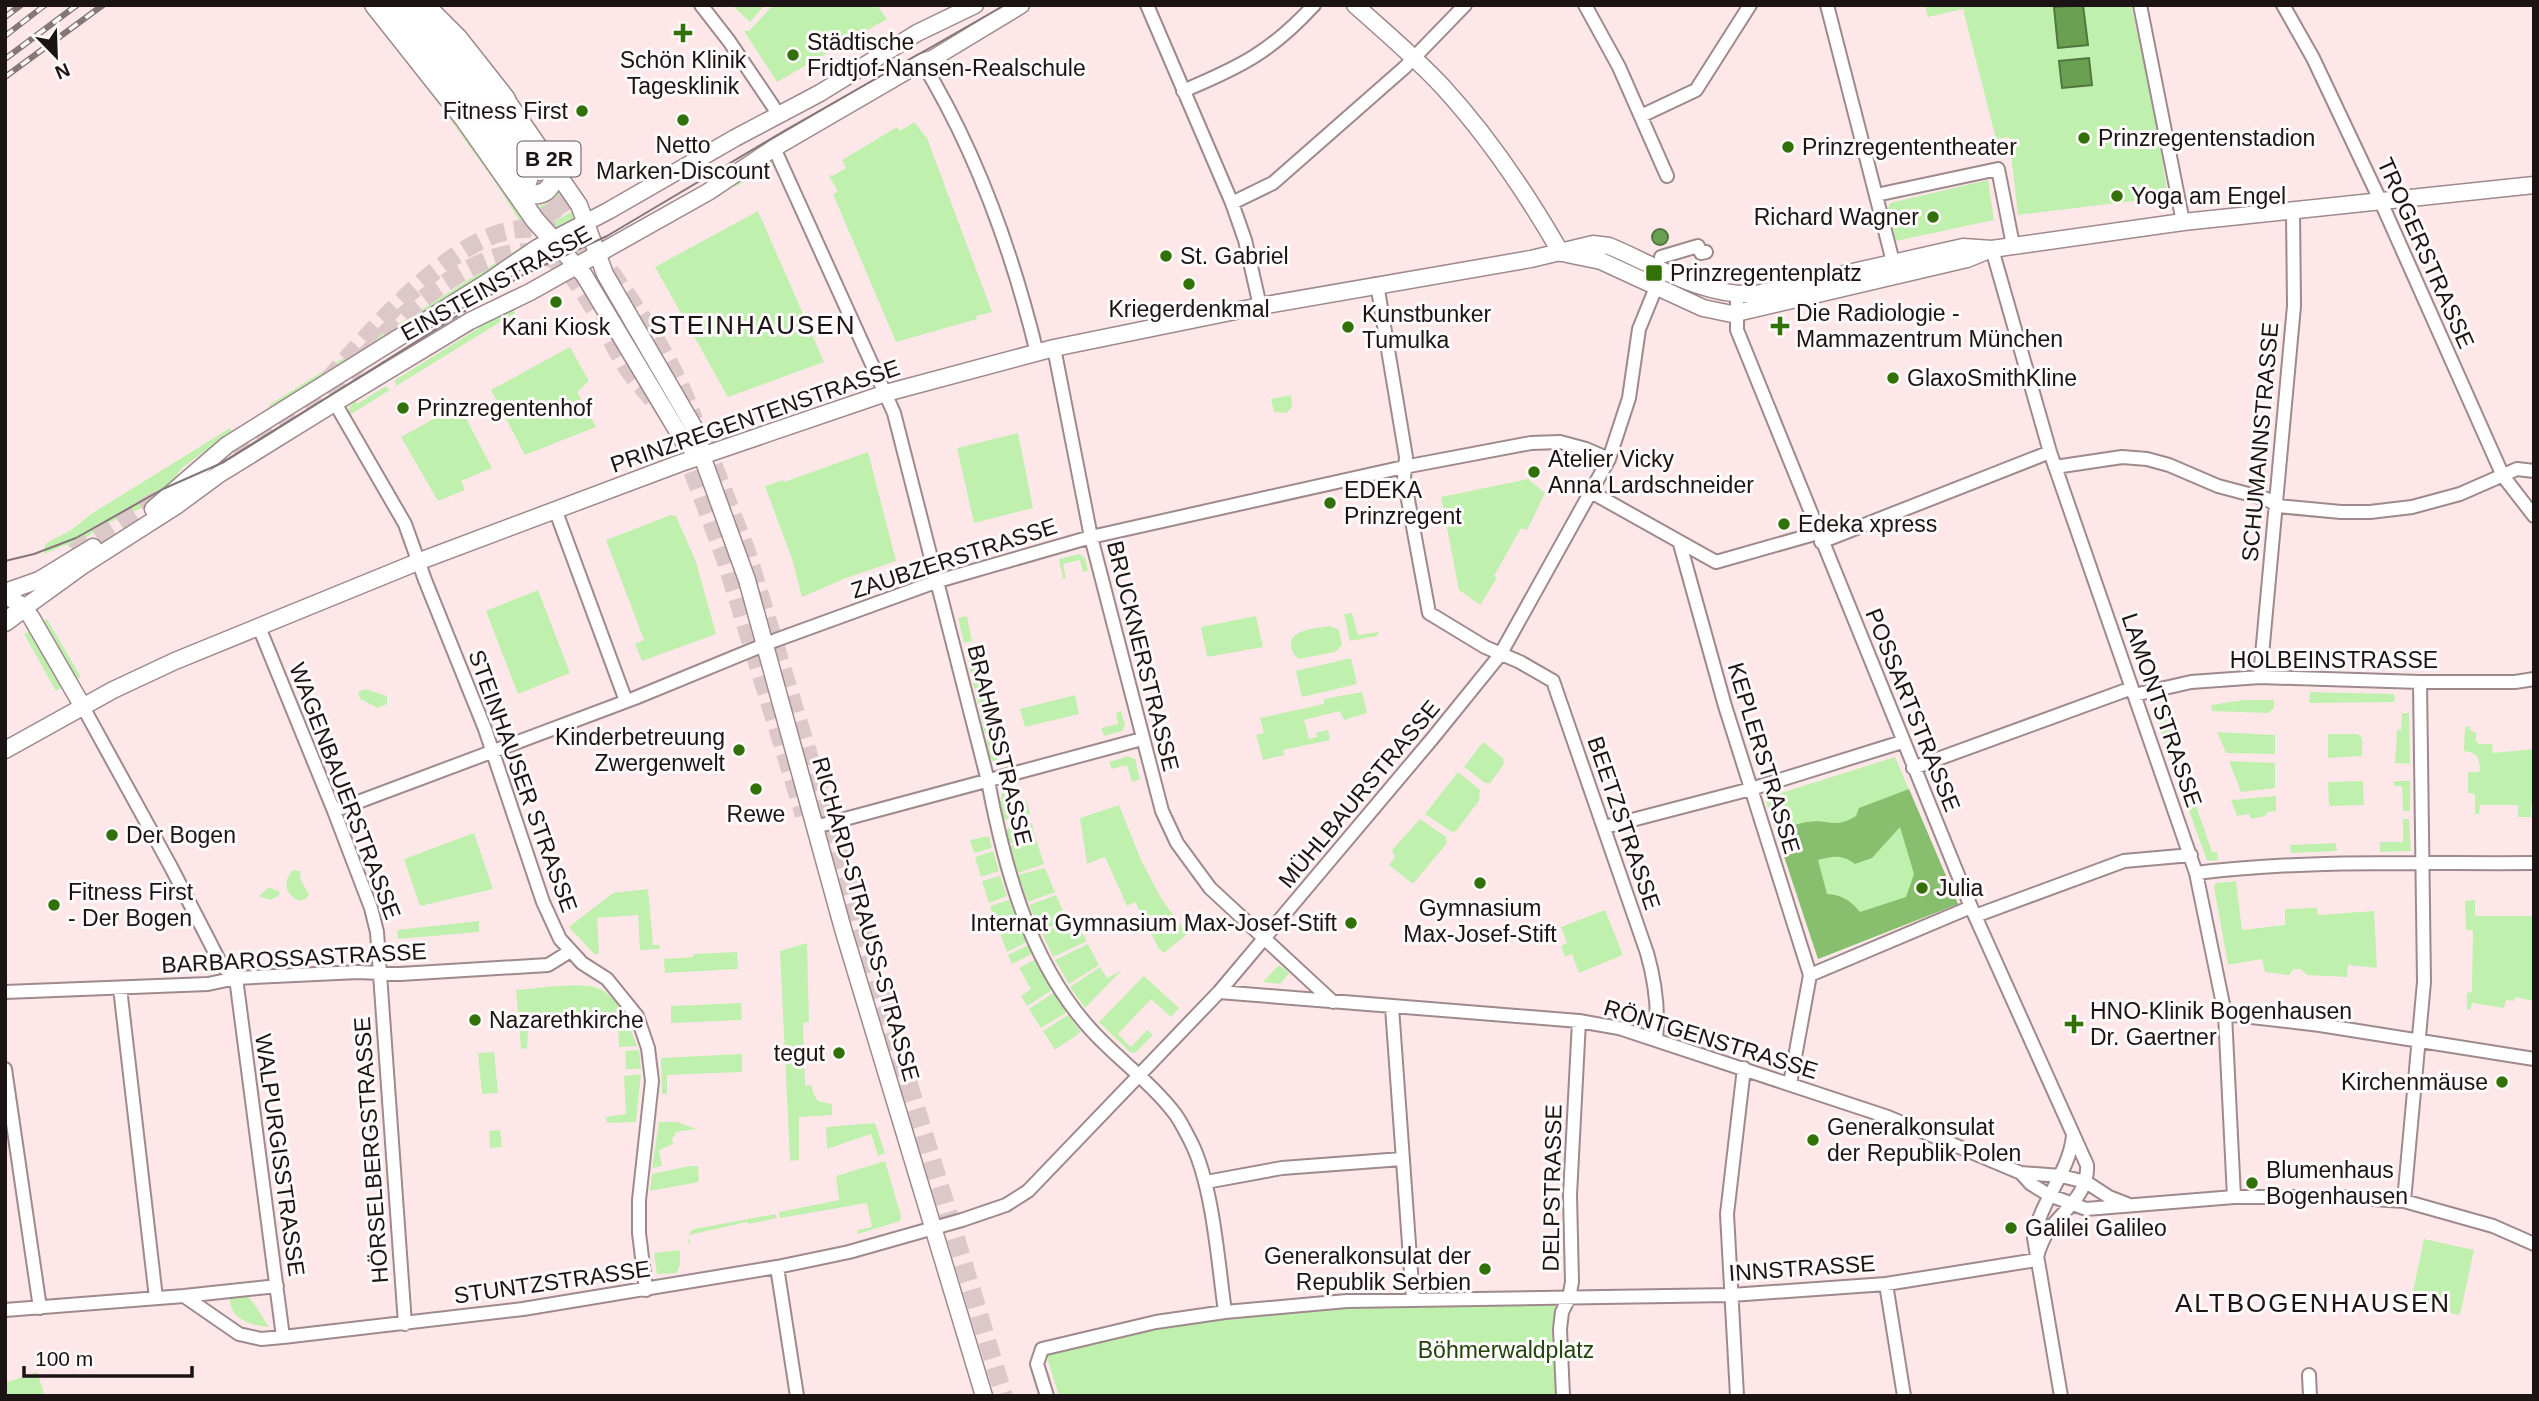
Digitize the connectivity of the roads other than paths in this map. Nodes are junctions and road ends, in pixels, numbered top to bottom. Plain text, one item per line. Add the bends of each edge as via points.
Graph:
1 (374, 5) edge
2 (387, 5) edge
3 (407, 5) edge
4 (425, 5) edge
5 (701, 5) edge
6 (975, 5) edge
7 (1021, 5) edge
8 (1147, 5) edge
9 (1314, 5) edge
10 (1354, 5) edge
11 (1465, 5) edge
12 (1585, 5) edge
13 (1751, 5) edge
14 (1827, 5) edge
15 (2140, 5) edge
16 (2283, 5) edge
17 (1414, 58) junction
18 (922, 62) junction
19 (1183, 91) junction
20 (506, 99) joint
21 (779, 115) junction
22 (1642, 116) junction
23 (774, 148) junction
24 (1667, 176) dead end
25 (535, 179) junction
26 (2534, 186) edge
27 (1876, 195) junction
28 (2381, 202) junction
29 (1232, 203) junction
30 (2293, 211) junction
31 (586, 222) junction
32 (2183, 222) junction
33 (552, 239) junction
34 (2014, 245) junction
35 (1992, 249) junction
36 (1706, 251) dead end
37 (1561, 253) junction
38 (597, 254) junction
39 (1662, 263) junction
40 (576, 265) junction
41 (1891, 270) junction
42 (1377, 284) junction
43 (1656, 286) junction
44 (1737, 295) junction
45 (1259, 306) junction
46 (1735, 314) junction
47 (1054, 348) junction
48 (1037, 353) junction
49 (886, 393) junction
50 (335, 403) junction
51 (2050, 452) junction
52 (702, 456) junction
53 (1609, 459) junction
54 (1404, 467) junction
55 (2055, 467) junction
56 (2534, 471) edge
57 (2503, 475) junction
58 (1591, 492) junction
59 (2277, 506) junction
60 (555, 509) junction
61 (2534, 516) edge
62 (1091, 537) junction
63 (1820, 537) junction
64 (1680, 544) junction
65 (420, 561) junction
66 (937, 581) junction
67 (5, 594) edge
68 (24, 608) junction
69 (5, 622) edge
70 (259, 627) junction
71 (765, 645) junction
72 (1500, 655) junction
73 (2260, 677) junction
74 (2534, 679) edge
75 (2420, 682) junction
76 (2133, 692) junction
77 (626, 701) junction
78 (83, 707) junction
79 (1142, 739) junction
80 (1902, 742) junction
81 (5, 750) edge
82 (492, 751) junction
83 (1913, 768) junction
84 (988, 781) junction
85 (1751, 789) junction
86 (334, 811) junction
87 (815, 827) junction
88 (1605, 827) junction
89 (2191, 855) junction
90 (2422, 862) junction
91 (2534, 863) edge
92 (2196, 873) junction
93 (1973, 911) junction
94 (1264, 940) junction
95 (569, 951) junction
96 (379, 972) junction
97 (1810, 975) junction
98 (236, 978) junction
99 (120, 988) junction
100 (11, 991) edge
101 (1219, 992) junction
102 (1333, 1002) junction
103 (1391, 1007) junction
104 (2225, 1014) junction
105 (1579, 1021) junction
106 (1656, 1039) junction
107 (2419, 1040) junction
108 (2534, 1059) edge
109 (1744, 1068) junction
110 (5, 1069) edge
111 (1138, 1075) junction
112 (1790, 1084) junction
113 (2073, 1136) junction
114 (1402, 1159) junction
115 (2021, 1173) junction
116 (2061, 1175) junction
117 (1206, 1182) junction
118 (2086, 1182) junction
119 (2049, 1195) junction
120 (2234, 1197) junction
121 (2404, 1201) junction
122 (2127, 1204) junction
123 (2072, 1205) junction
124 (933, 1228) junction
125 (2534, 1244) edge
126 (2036, 1260) junction
127 (777, 1267) junction
128 (1886, 1283) junction
129 (277, 1286) junction
130 (646, 1290) junction
131 (1731, 1295) junction
132 (184, 1296) junction
133 (156, 1297) junction
134 (1569, 1298) junction
135 (1413, 1300) junction
136 (40, 1308) junction
137 (5, 1310) edge
138 (1225, 1312) junction
139 (405, 1324) junction
140 (283, 1338) junction
141 (2309, 1375) dead end
142 (797, 1396) edge
143 (984, 1396) edge
144 (1047, 1396) edge
145 (1563, 1396) edge
146 (1737, 1396) edge
147 (1904, 1396) edge
148 (2061, 1396) edge
149 (2310, 1396) edge

1 - 25 highway via 432,76
2 - 25 highway, B 2R
3 - 25 highway, B 2R via 462,66
4 - 20 highway, B 2R
5 - 21 street
6 - 21 main road, EINSTEINSTRASSE via 917,33
7 - 18 main road, EINSTEINSTRASSE
8 - 19 street
9 - 19 street via 1264,52
10 - 17 main road
11 - 17 street
12 - 22 street
13 - 22 street via 1696,90
14 - 27 street
15 - 32 street
16 - 28 street, TROGERSTRASSE
17 - 29 street via 1273,183
17 - 37 main road via 1495,151
18 - 23 main road, EINSTEINSTRASSE
18 - 48 street via 966,142 1001,228
19 - 29 street
20 - 25 main road, B 2R
21 - 31 main road, EINSTEINSTRASSE
22 - 24 street
23 - 38 main road, EINSTEINSTRASSE via 708,192
23 - 49 street, BRAHMSSTRASSE
25 - 31 main road, B 2R via 579,205
25 - 33 highway via 535,220
26 - 28 main road, PRINZREGENTENSTRASSE
27 - 34 street via 1998,169
27 - 41 street
28 - 30 main road, PRINZREGENTENSTRASSE
28 - 57 street, TROGERSTRASSE
29 - 45 street
30 - 32 main road, PRINZREGENTENSTRASSE
30 - 59 street, SCHUMANNSTRASSE via 2294,306
31 - 33 main road, EINSTEINSTRASSE
31 - 38 main road, B 2R
32 - 34 main road, PRINZREGENTENSTRASSE
33 - 40 main road
33 - 67 main road, EINSTEINSTRASSE via 227,445 153,509 39,580
34 - 35 main road, PRINZREGENTENSTRASSE
35 - 41 main road, PRINZREGENTENSTRASSE via 1964,247
35 - 51 street, LAMONTSTRASSE
36 - 39 street via 1701,253 1698,246
37 - 39 main road, PRINZREGENTENSTRASSE via 1602,244
37 - 42 main road, PRINZREGENTENSTRASSE
37 - 43 main road, PRINZREGENTENSTRASSE via 1594,258
38 - 40 main road, EINSTEINSTRASSE
38 - 52 main road, B 2R via 699,436
39 - 43 street, MÜHLBAURSTRASSE
39 - 44 main road, PRINZREGENTENSTRASSE via 1712,291
40 - 50 main road, EINSTEINSTRASSE via 470,321
40 - 52 main road via 684,442
41 - 44 main road, PRINZREGENTENSTRASSE
41 - 46 main road, PRINZREGENTENSTRASSE
42 - 45 main road, PRINZREGENTENSTRASSE
42 - 54 street, BEETZSTRASSE
43 - 46 main road, PRINZREGENTENSTRASSE via 1703,308
43 - 53 street, MÜHLBAURSTRASSE via 1639,329 1629,398
44 - 46 street, POSSARTSTRASSE
45 - 47 main road, PRINZREGENTENSTRASSE
46 - 63 street, POSSARTSTRASSE via 1737,330
47 - 48 main road, PRINZREGENTENSTRASSE
47 - 62 street, BRUCKNERSTRASSE
48 - 49 main road, PRINZREGENTENSTRASSE
49 - 52 main road, PRINZREGENTENSTRASSE
49 - 66 street, BRAHMSSTRASSE
50 - 65 street, STEINHAUSER STRASSE via 405,524
50 - 68 main road, EINSTEINSTRASSE via 218,475
51 - 55 street, LAMONTSTRASSE
51 - 63 street
52 - 60 main road, PRINZREGENTENSTRASSE
52 - 71 main road, RICHARD-STRAUSS-STRASSE
53 - 54 street, ZAUBZERSTRASSE via 1560,442 1531,443
53 - 58 street, MÜHLBAURSTRASSE
54 - 62 street, ZAUBZERSTRASSE
54 - 72 street, BEETZSTRASSE via 1429,613
55 - 59 street via 2122,457 2147,459
55 - 76 street, LAMONTSTRASSE
56 - 57 street via 2517,469
57 - 59 street via 2441,501 2412,507 2340,512
57 - 61 street, TROGERSTRASSE
58 - 64 street
58 - 72 street, MÜHLBAURSTRASSE
59 - 73 street, SCHUMANNSTRASSE
60 - 65 main road, PRINZREGENTENSTRASSE
60 - 77 street
62 - 66 street, ZAUBZERSTRASSE
62 - 79 street, BRUCKNERSTRASSE
63 - 64 street via 1716,562
63 - 80 street, POSSARTSTRASSE
64 - 85 street, KEPLERSTRASSE
65 - 70 main road, PRINZREGENTENSTRASSE
65 - 82 street, STEINHAUSER STRASSE
66 - 71 street, ZAUBZERSTRASSE
66 - 84 street, BRAHMSSTRASSE
67 - 68 main road
68 - 69 highway, EINSTEINSTRASSE
68 - 78 main road
70 - 78 main road, PRINZREGENTENSTRASSE via 175,661
70 - 86 street, WAGENBAUERSTRASSE
71 - 77 street, ZAUBZERSTRASSE
71 - 87 main road, RICHARD-STRAUSS-STRASSE
72 - 88 street, BEETZSTRASSE via 1553,681
72 - 94 street, MÜHLBAURSTRASSE
73 - 75 street, HOLBEINSTRASSE
73 - 76 street, HOLBEINSTRASSE
74 - 75 street, HOLBEINSTRASSE
75 - 90 street
76 - 83 street, HOLBEINSTRASSE
76 - 89 street, LAMONTSTRASSE
77 - 82 street, ZAUBZERSTRASSE
78 - 81 main road, PRINZREGENTENSTRASSE
78 - 98 street via 222,966
79 - 84 street
79 - 94 street, BRUCKNERSTRASSE via 1162,811 1177,842 1210,888
80 - 83 street, POSSARTSTRASSE
80 - 85 street
82 - 86 street, ZAUBZERSTRASSE
82 - 95 street, STEINHAUSER STRASSE via 543,902
83 - 93 street, POSSARTSTRASSE
84 - 87 street
84 - 111 street, BRAHMSSTRASSE via 1005,859 1041,954 1086,1024
85 - 88 street
85 - 97 street, KEPLERSTRASSE
86 - 96 street, WAGENBAUERSTRASSE via 371,908
87 - 124 main road, RICHARD-STRAUSS-STRASSE
88 - 106 street, BEETZSTRASSE via 1653,973
89 - 92 street, LAMONTSTRASSE
89 - 93 street via 2124,861
90 - 91 street
90 - 92 street via 2339,862
90 - 107 street via 2424,982
92 - 104 street, LAMONTSTRASSE
93 - 97 street
93 - 113 street, POSSARTSTRASSE
94 - 101 street, MÜHLBAURSTRASSE
94 - 102 street
95 - 96 street, BARBAROSSASTRASSE via 548,965
95 - 130 street, STEINHAUSER STRASSE via 622,996 636,1016 648,1048 652,1081 640,1180
96 - 98 street, BARBAROSSASTRASSE
96 - 139 street, HÖRSELBERGSTRASSE
97 - 112 street, KEPLERSTRASSE
98 - 99 street, BARBAROSSASTRASSE via 208,985
98 - 129 street, WALPURGISSTRASSE
99 - 100 street, BARBAROSSASTRASSE
99 - 133 street
101 - 102 street, RÖNTGENSTRASSE
101 - 111 street, MÜHLBAURSTRASSE
102 - 103 street, RÖNTGENSTRASSE
103 - 105 street, RÖNTGENSTRASSE
103 - 114 street
104 - 107 street
104 - 120 street, LAMONTSTRASSE
105 - 106 street, RÖNTGENSTRASSE
105 - 134 street, DELPSTRASSE
106 - 109 street, RÖNTGENSTRASSE
107 - 108 street
107 - 121 street
109 - 112 street, RÖNTGENSTRASSE
109 - 131 street via 1727,1214
110 - 136 street
111 - 117 street, BRAHMSSTRASSE via 1173,1111
111 - 124 street, MÜHLBAURSTRASSE via 1027,1191 1006,1205
112 - 115 street, RÖNTGENSTRASSE via 1888,1117
113 - 116 street
113 - 118 street, POSSARTSTRASSE via 2087,1165
114 - 117 street via 1282,1168
114 - 135 street
115 - 116 street, RÖNTGENSTRASSE
115 - 119 street, RÖNTGENSTRASSE
116 - 118 street, RÖNTGENSTRASSE
116 - 119 street
117 - 138 street, BRAHMSSTRASSE
118 - 122 street, RÖNTGENSTRASSE
118 - 123 street
119 - 123 street, RÖNTGENSTRASSE
119 - 126 street via 2036,1225
120 - 121 street
120 - 122 street
121 - 125 street via 2493,1226
122 - 123 street via 2086,1209
123 - 126 street via 2044,1237
124 - 127 street, STUNTZSTRASSE
124 - 143 main road, RICHARD-STRAUSS-STRASSE
126 - 128 street, INNSTRASSE
126 - 148 street
127 - 130 street, STUNTZSTRASSE
127 - 142 street
128 - 131 street, INNSTRASSE
128 - 147 street
129 - 132 street
129 - 140 street, WALPURGISSTRASSE
130 - 139 street, STUNTZSTRASSE
131 - 134 street, INNSTRASSE
131 - 146 street
132 - 133 street
132 - 140 street, STUNTZSTRASSE via 239,1334
133 - 136 street
134 - 135 street
134 - 145 street, DELPSTRASSE via 1560,1329
135 - 138 street
136 - 137 street
138 - 144 street via 1156,1322 1042,1349 1037,1364
139 - 140 street, STUNTZSTRASSE
141 - 149 street

